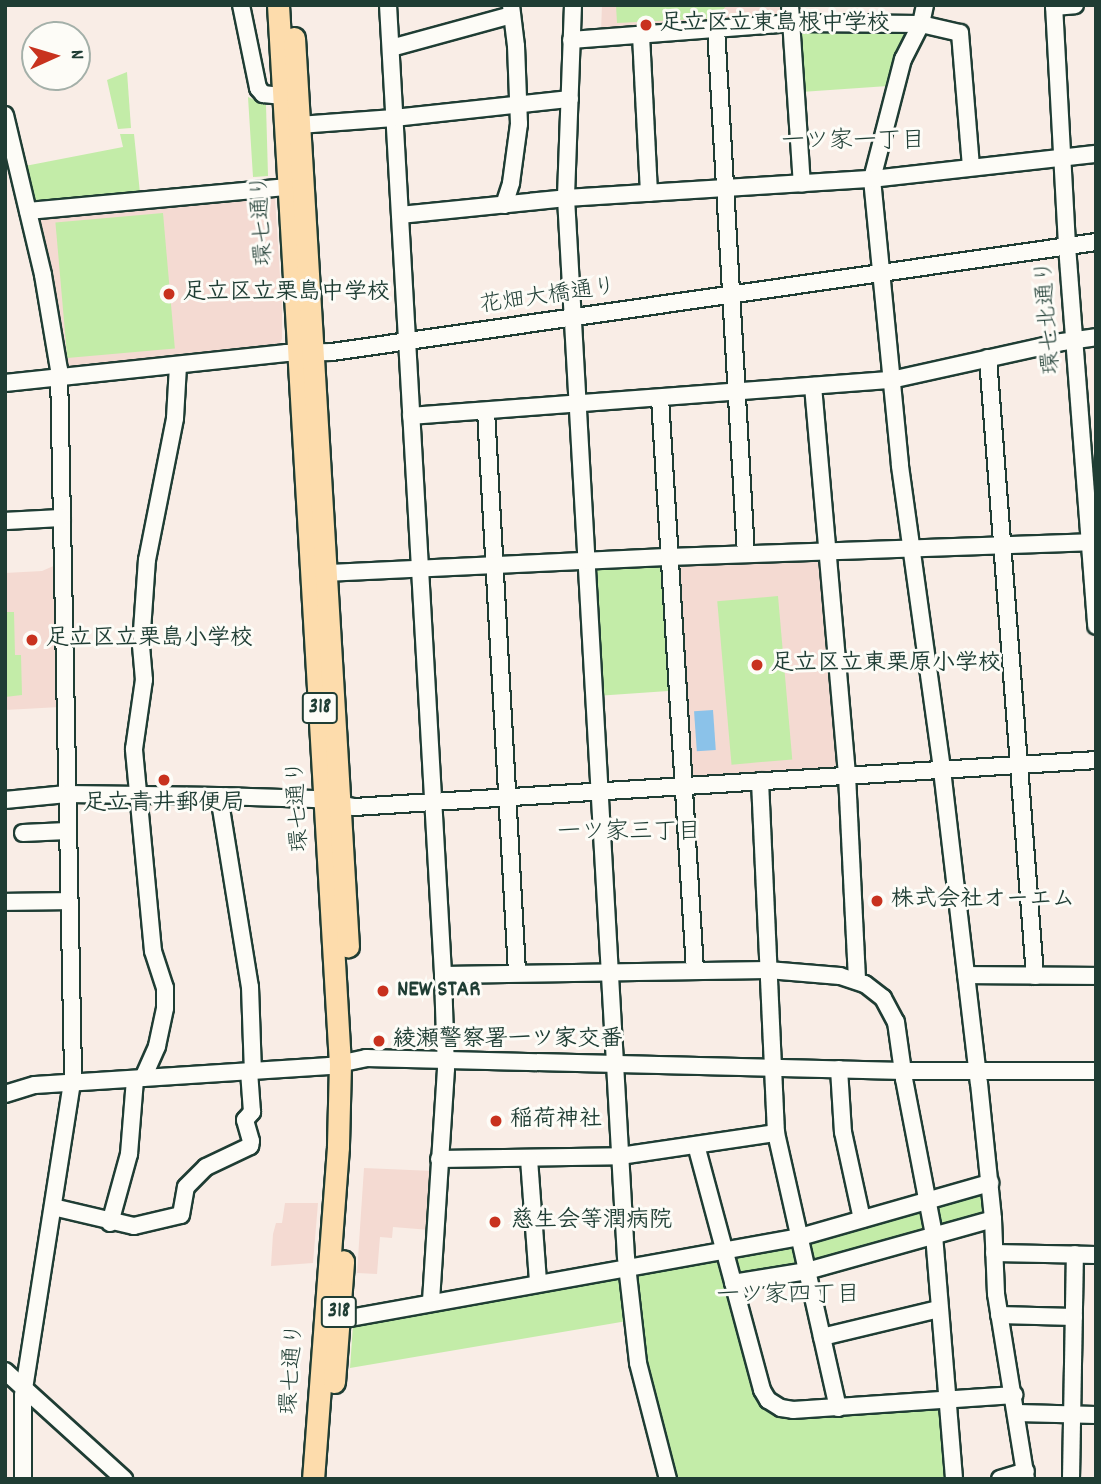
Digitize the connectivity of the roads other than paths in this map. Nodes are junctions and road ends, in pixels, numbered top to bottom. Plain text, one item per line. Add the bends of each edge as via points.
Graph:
1 (241, 5) edge
2 (278, 5) edge
3 (293, 5) edge
4 (388, 5) edge
5 (573, 5) edge
6 (790, 5) edge
7 (925, 5) edge
8 (1075, 5) edge
9 (1054, 6) edge
10 (511, 10) edge
11 (792, 23) junction
12 (921, 24) junction
13 (716, 28) junction
14 (640, 35) junction
15 (571, 40) junction
16 (391, 48) junction
17 (283, 96) junction
18 (570, 99) junction
19 (517, 104) junction
20 (5, 115) edge
21 (394, 118) junction
22 (299, 125) junction
23 (1096, 154) edge
24 (1062, 156) junction
25 (971, 167) junction
26 (872, 179) junction
27 (803, 184) junction
28 (288, 187) junction
29 (726, 188) junction
30 (649, 192) junction
31 (566, 198) junction
32 (504, 205) junction
33 (28, 211) junction
34 (400, 215) junction
35 (1096, 243) edge
36 (1067, 246) junction
37 (881, 272) junction
38 (732, 294) junction
39 (572, 317) junction
40 (1096, 337) edge
41 (1074, 340) junction
42 (408, 341) junction
43 (305, 353) junction
44 (988, 358) junction
45 (178, 366) junction
46 (60, 377) junction
47 (891, 380) junction
48 (5, 383) edge
49 (813, 386) junction
50 (738, 392) junction
51 (660, 398) junction
52 (576, 404) junction
53 (486, 411) junction
54 (411, 416) junction
55 (62, 518) junction
56 (5, 522) edge
57 (1093, 542) edge
58 (1002, 545) junction
59 (912, 549) junction
60 (828, 551) junction
61 (746, 554) junction
62 (669, 557) junction
63 (586, 560) junction
64 (495, 564) junction
65 (420, 567) junction
66 (327, 573) junction
67 (1096, 626) edge
68 (1096, 760) edge
69 (1019, 765) junction
70 (942, 770) junction
71 (847, 775) junction
72 (760, 780) junction
73 (682, 786) junction
74 (600, 792) junction
75 (67, 794) junction
76 (137, 795) junction
77 (219, 796) junction
78 (506, 797) junction
79 (5, 800) edge
80 (431, 802) junction
81 (334, 804) junction
82 (67, 831) junction
83 (23, 834) dead end
84 (68, 901) junction
85 (5, 902) edge
86 (768, 970) junction
87 (609, 971) junction
88 (695, 971) junction
89 (517, 972) junction
90 (443, 975) junction
91 (966, 975) junction
92 (1035, 976) junction
93 (1096, 976) edge
94 (857, 981) junction
95 (446, 1059) junction
96 (346, 1061) junction
97 (614, 1064) junction
98 (773, 1067) junction
99 (839, 1069) junction
100 (251, 1071) junction
101 (904, 1071) junction
102 (978, 1071) junction
103 (1096, 1071) edge
104 (139, 1079) junction
105 (72, 1083) junction
106 (5, 1094) edge
107 (776, 1133) junction
108 (696, 1145) junction
109 (620, 1156) junction
110 (439, 1158) junction
111 (529, 1159) junction
112 (990, 1183) junction
113 (928, 1200) junction
114 (53, 1208) junction
115 (862, 1219) junction
116 (993, 1219) junction
117 (110, 1223) junction
118 (934, 1235) junction
119 (800, 1237) junction
120 (724, 1251) junction
121 (994, 1254) junction
122 (1075, 1254) junction
123 (1096, 1255) edge
124 (627, 1269) junction
125 (807, 1270) junction
126 (538, 1282) junction
127 (733, 1283) junction
128 (431, 1302) junction
129 (939, 1309) junction
130 (999, 1315) junction
131 (1074, 1317) junction
132 (339, 1320) junction
133 (822, 1338) junction
134 (5, 1371) edge
135 (24, 1388) junction
136 (1014, 1395) junction
137 (947, 1400) junction
138 (838, 1408) junction
139 (1017, 1413) junction
140 (1073, 1415) junction
141 (1096, 1415) edge
142 (13, 1448) edge
143 (1026, 1475) edge
144 (23, 1479) edge
145 (124, 1479) edge
146 (313, 1479) edge
147 (327, 1479) edge
148 (668, 1479) edge
149 (954, 1479) edge
150 (1000, 1479) edge
151 (1071, 1479) edge

1 - 17 street via 258,88 263,94
2 - 17 main road, 環七通り / 318
3 - 22 main road, 環七通り / 318
4 - 16 street
5 - 15 street
6 - 11 street
7 - 12 street
8 - 9 street
9 - 24 street, 環七北通り
10 - 16 street
10 - 19 street
11 - 12 street
11 - 13 street
11 - 27 street
12 - 25 street via 960,33
12 - 26 street via 903,59
13 - 14 street
13 - 29 street
14 - 15 street
14 - 30 street
15 - 18 street
16 - 21 street
17 - 28 main road, 環七通り / 318
18 - 19 street
18 - 31 street
19 - 21 street
19 - 32 street via 519,124
20 - 33 street
21 - 22 street
21 - 34 street
22 - 43 main road, 環七通り / 318
23 - 24 street
24 - 25 street
24 - 36 street, 環七北通り
25 - 26 street
26 - 27 street
26 - 37 street
27 - 29 street
28 - 33 street
28 - 43 main road, 環七通り / 318
29 - 30 street
29 - 38 street
30 - 31 street
31 - 32 street
31 - 39 street
32 - 34 street
33 - 46 street
34 - 42 street
35 - 36 street, 花畑大橋通り
36 - 37 street, 花畑大橋通り
36 - 41 street, 環七北通り
37 - 38 street, 花畑大橋通り
37 - 47 street
38 - 39 street, 花畑大橋通り
38 - 50 street
39 - 42 street, 花畑大橋通り
39 - 52 street
40 - 41 street
41 - 44 street
41 - 57 street, 環七北通り
42 - 43 street, 花畑大橋通り
42 - 54 street
43 - 45 street, 花畑大橋通り
43 - 66 main road, 環七通り / 318
43 - 81 main road, 環七通り / 318
44 - 47 street
44 - 58 street
45 - 46 street, 花畑大橋通り
45 - 76 street via 175,418 147,560 141,645 144,680 134,749
46 - 48 street, 花畑大橋通り
46 - 55 street
47 - 49 street
47 - 59 street
49 - 50 street
49 - 60 street
50 - 51 street
50 - 61 street
51 - 52 street
51 - 62 street
52 - 53 street
52 - 63 street
53 - 54 street
53 - 64 street
54 - 65 street
55 - 56 street
55 - 75 street
57 - 58 street
57 - 67 street, 環七北通り
58 - 59 street
58 - 69 street
59 - 60 street
59 - 70 street
60 - 61 street
60 - 71 street
61 - 62 street
62 - 63 street
62 - 73 street
63 - 64 street
63 - 74 street
64 - 65 street
64 - 78 street
65 - 66 street
65 - 80 street
66 - 81 main road, 環七通り / 318
68 - 69 street
69 - 70 street
69 - 92 street
70 - 71 street
70 - 91 street
71 - 72 street
71 - 94 street
72 - 73 street
72 - 86 street
73 - 74 street
73 - 88 street
74 - 78 street
74 - 87 street
75 - 76 street
75 - 79 street
75 - 82 street
76 - 77 street
76 - 104 street via 153,951 165,1008 157,1046
77 - 81 street
77 - 100 street via 250,987
78 - 80 street
78 - 89 street
80 - 81 street
80 - 90 street
81 - 96 main road, 環七通り / 318
82 - 83 street
82 - 84 street
84 - 85 street
84 - 105 street
86 - 88 street
86 - 94 street
86 - 98 street
87 - 88 street
87 - 89 street
87 - 97 street
89 - 90 street
90 - 95 street
91 - 92 street
91 - 102 street
92 - 93 street
94 - 101 street via 883,998 891,1010
95 - 96 street
95 - 97 street
95 - 110 street
96 - 100 street
96 - 132 main road, 環七通り / 318 via 351,1145
96 - 146 main road, 環七通り / 318
97 - 98 street
97 - 109 street
98 - 99 street
98 - 107 street
99 - 101 street
99 - 115 street via 843,1132
100 - 104 street
100 - 117 street via 252,1112 245,1120 250,1146 206,1167 186,1187 181,1215 134,1226
101 - 102 street
101 - 113 street
102 - 103 street
102 - 112 street
104 - 105 street
104 - 117 street via 129,1154
105 - 106 street via 35,1085
105 - 114 street
107 - 108 street
107 - 119 street
108 - 109 street
108 - 120 street
109 - 111 street
109 - 124 street
110 - 111 street
110 - 128 street
111 - 126 street
112 - 113 street
112 - 116 street
113 - 115 street
113 - 118 street
114 - 117 street
114 - 135 street
115 - 119 street
116 - 118 street
116 - 121 street
118 - 125 street
118 - 129 street
119 - 120 street
119 - 125 street
120 - 124 street
120 - 127 street
121 - 122 street
121 - 130 street
122 - 123 street
122 - 131 street
124 - 126 street
124 - 148 street via 638,1363
125 - 127 street
125 - 133 street
126 - 128 street
127 - 138 street via 768,1400 793,1410
128 - 132 street
129 - 133 street
129 - 137 street
130 - 131 street
130 - 136 street
131 - 140 street
132 - 147 main road, 環七通り / 318
133 - 138 street
134 - 135 street
135 - 142 street
135 - 145 street
136 - 137 street
136 - 139 street
137 - 138 street
137 - 149 street
139 - 140 street
139 - 143 street
140 - 141 street
140 - 151 street
142 - 144 street
143 - 150 street

